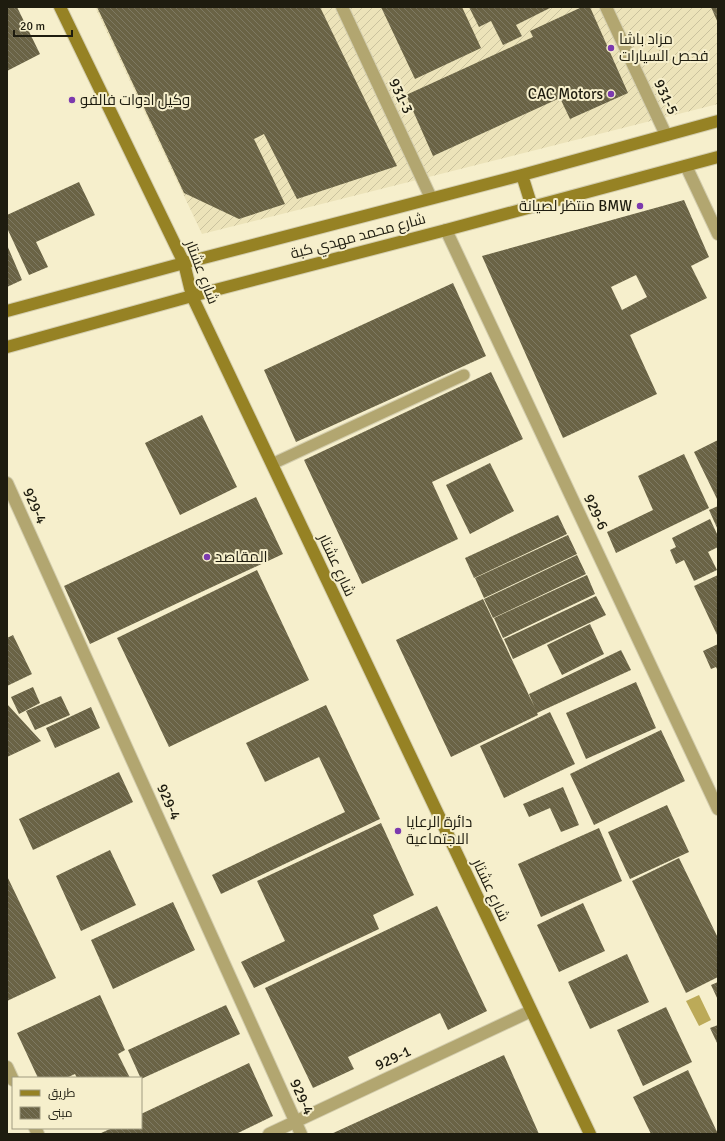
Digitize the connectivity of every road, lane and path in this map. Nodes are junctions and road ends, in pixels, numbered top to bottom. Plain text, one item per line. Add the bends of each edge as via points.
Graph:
1 (60, 7) edge
2 (342, 7) edge
3 (606, 7) edge
4 (718, 121) edge
5 (666, 135) junction
6 (718, 157) edge
7 (686, 166) junction
8 (522, 175) junction
9 (431, 198) junction
10 (532, 207) junction
11 (446, 230) junction
12 (718, 234) edge
13 (184, 262) junction
14 (192, 296) junction
15 (7, 310) edge
16 (7, 347) edge
17 (464, 375) dead end
18 (272, 464) junction
19 (7, 483) edge
20 (718, 808) edge
21 (530, 1011) junction
22 (7, 1067) edge
23 (12, 1078) edge
24 (295, 1122) junction
25 (269, 1134) edge
26 (301, 1134) edge
27 (590, 1134) edge

1 - 13 street, شارع عشتار
2 - 9 street, 931-3
3 - 5 street, 931-5
4 - 5 street, شارع محمد مهدي كبة
5 - 8 street, شارع محمد مهدي كبة
6 - 7 street, شارع محمد مهدي كبة
7 - 10 street, شارع محمد مهدي كبة
7 - 12 street
8 - 9 street, شارع محمد مهدي كبة
8 - 10 street
9 - 13 street, شارع محمد مهدي كبة
10 - 11 street, شارع محمد مهدي كبة
11 - 14 street, شارع محمد مهدي كبة
11 - 20 street, 929-6
13 - 14 street, شارع عشتار
13 - 15 street, شارع محمد مهدي كبة
14 - 16 street, شارع محمد مهدي كبة
14 - 18 street, شارع عشتار
17 - 18 lane
18 - 21 street, شارع عشتار
19 - 24 street, 929-4
21 - 24 street, 929-1
21 - 27 street, شارع عشتار
22 - 23 street
24 - 25 street, 929-1
24 - 26 street, 929-4

